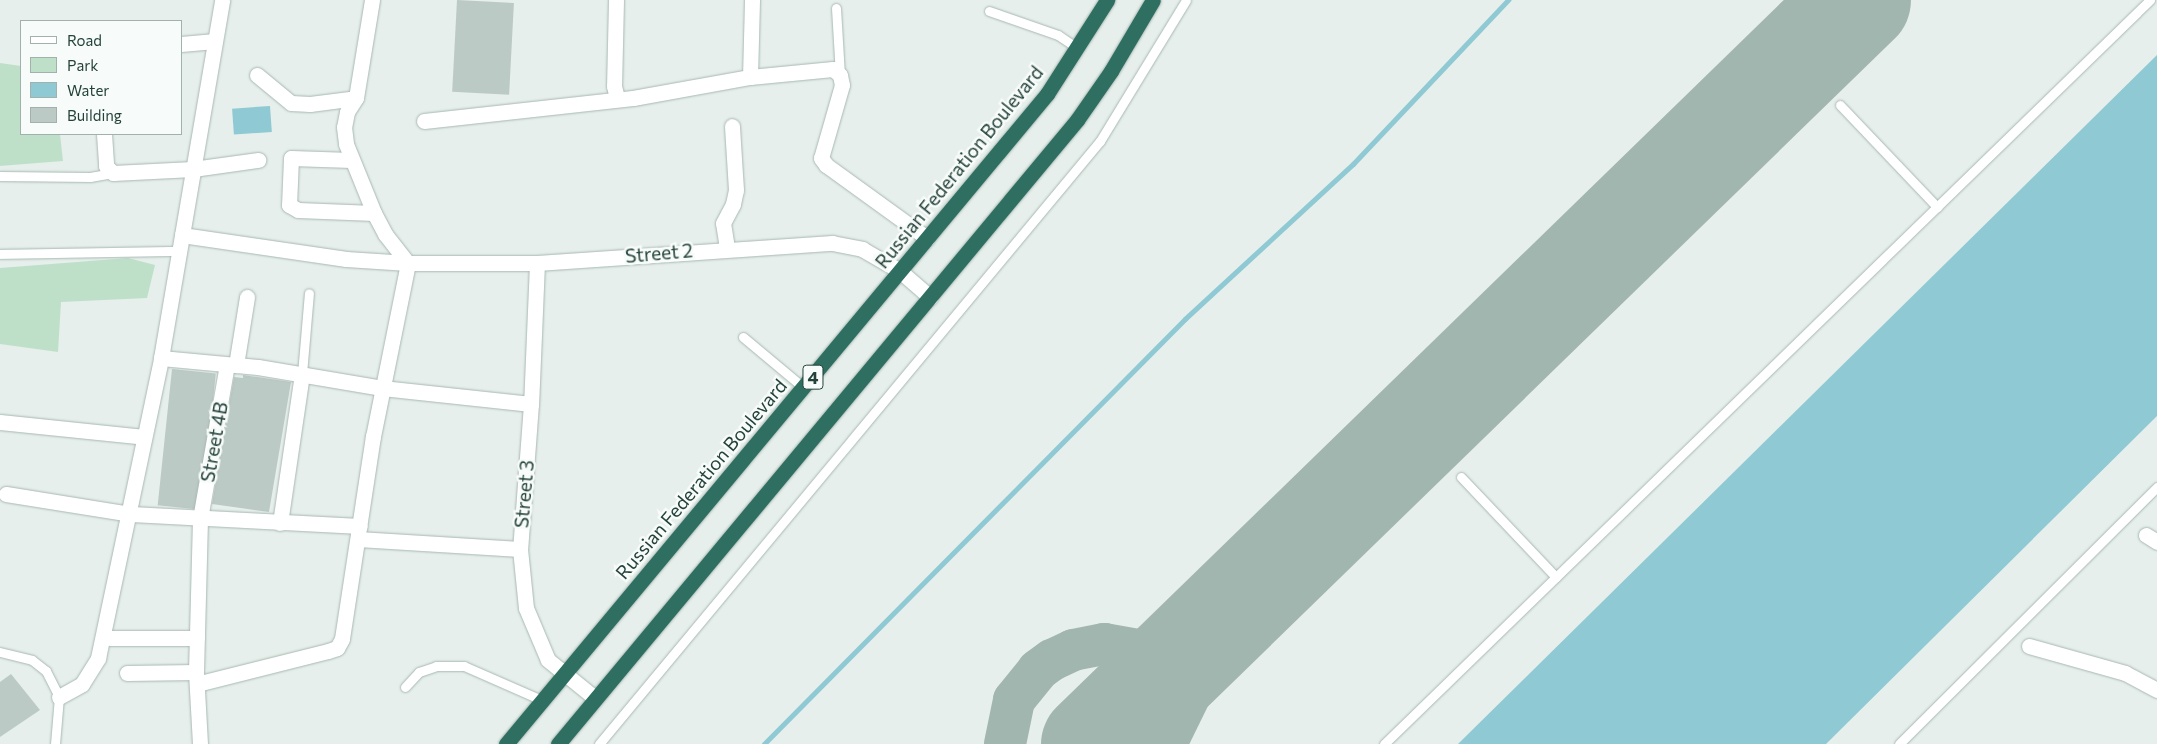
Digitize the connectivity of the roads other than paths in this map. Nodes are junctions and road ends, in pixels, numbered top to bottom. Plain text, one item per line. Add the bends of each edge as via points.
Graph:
1 (222, 0) edge
2 (372, 0) edge
3 (616, 0) edge
4 (752, 0) edge
5 (1107, 0) edge
6 (1153, 0) edge
7 (1186, 0) edge
8 (2150, 0) edge
9 (836, 8) dead end
10 (989, 11) dead end
11 (215, 40) junction
12 (182, 44) edge
13 (1077, 48) junction
14 (257, 75) dead end
15 (840, 75) junction
16 (750, 77) junction
17 (356, 98) junction
18 (617, 98) junction
19 (1840, 105) dead end
20 (424, 121) dead end
21 (732, 126) dead end
22 (104, 135) edge
23 (258, 160) dead end
24 (351, 160) junction
25 (193, 168) junction
26 (113, 173) junction
27 (0, 176) edge
28 (1937, 207) junction
29 (374, 213) junction
30 (182, 235) junction
31 (927, 238) junction
32 (727, 248) junction
33 (180, 251) junction
34 (0, 254) edge
35 (408, 263) junction
36 (537, 263) junction
37 (900, 271) junction
38 (309, 293) dead end
39 (247, 296) dead end
40 (930, 297) junction
41 (743, 337) dead end
42 (161, 358) junction
43 (231, 365) junction
44 (302, 374) junction
45 (382, 388) junction
46 (804, 388) junction
47 (531, 404) junction
48 (0, 422) edge
49 (144, 437) junction
50 (1461, 477) dead end
51 (2157, 487) edge
52 (6, 494) dead end
53 (131, 514) junction
54 (200, 519) junction
55 (280, 523) junction
56 (359, 532) junction
57 (520, 549) junction
58 (1556, 577) junction
59 (110, 638) dead end
60 (197, 638) junction
61 (2029, 646) dead end
62 (0, 652) edge
63 (127, 673) dead end
64 (564, 673) junction
65 (196, 678) junction
66 (405, 687) dead end
67 (2157, 690) edge
68 (59, 697) junction
69 (595, 698) junction
70 (542, 700) junction
71 (55, 744) edge
72 (200, 744) edge
73 (506, 744) edge
74 (558, 744) edge
75 (599, 744) edge
76 (1384, 744) edge
77 (1899, 744) edge

1 - 11 street
2 - 17 street
3 - 18 street via 614,86
4 - 16 street
5 - 13 highway, Russian Federation Boulevard / 4
6 - 40 highway, 4 via 1111,71 1077,120
7 - 75 lane via 1100,141
8 - 28 lane
9 - 15 lane
10 - 13 lane via 1058,35
11 - 12 street
11 - 25 street
13 - 31 highway, Russian Federation Boulevard / 4 via 1048,94
14 - 17 street via 291,103
15 - 16 street via 833,69
15 - 31 street via 842,85 821,158 826,165
16 - 18 street
17 - 24 street via 347,112 344,127
18 - 20 street
19 - 28 lane
21 - 32 street via 736,190 723,223
22 - 26 street via 106,166
23 - 25 street
24 - 29 street
24 - 29 street via 291,158 289,205 298,210
25 - 26 street
25 - 30 street
26 - 27 lane
28 - 58 lane
29 - 35 street via 385,234
30 - 33 street
30 - 35 street, Street 2 via 346,259
31 - 37 highway, Russian Federation Boulevard / 4
32 - 36 street, Street 2
32 - 37 street, Street 2 via 832,243 862,249
33 - 34 lane
33 - 42 street
35 - 36 street, Street 2
35 - 45 street
36 - 47 street, Street 3
37 - 40 street, Street 2
37 - 46 highway, Russian Federation Boulevard / 4
38 - 44 lane
39 - 43 street, Street 4B
40 - 69 highway, 4
41 - 46 lane
42 - 43 street
42 - 49 street
43 - 44 street
43 - 54 street, Street 4B
44 - 45 street
44 - 55 street
45 - 47 street
45 - 56 street
46 - 64 highway, Russian Federation Boulevard / 4
47 - 57 street, Street 3
48 - 49 street
49 - 53 street
50 - 58 lane
51 - 77 lane
52 - 53 street
53 - 54 street
53 - 68 street via 98,658 82,684
54 - 55 street
54 - 60 street, Street 4B
55 - 56 street
56 - 57 street
56 - 65 street via 342,639 337,648
57 - 64 street, Street 3 via 526,608 548,660
58 - 76 lane
59 - 60 street
60 - 65 street, Street 4B
61 - 67 street via 2125,673
62 - 68 lane via 32,660 46,671
63 - 65 street
64 - 69 street, Street 3
64 - 70 highway, Russian Federation Boulevard / 4
65 - 72 street, Street 4B
66 - 70 lane via 419,672 436,666 464,666
68 - 71 lane
69 - 74 highway, 4
70 - 73 highway, Russian Federation Boulevard / 4

